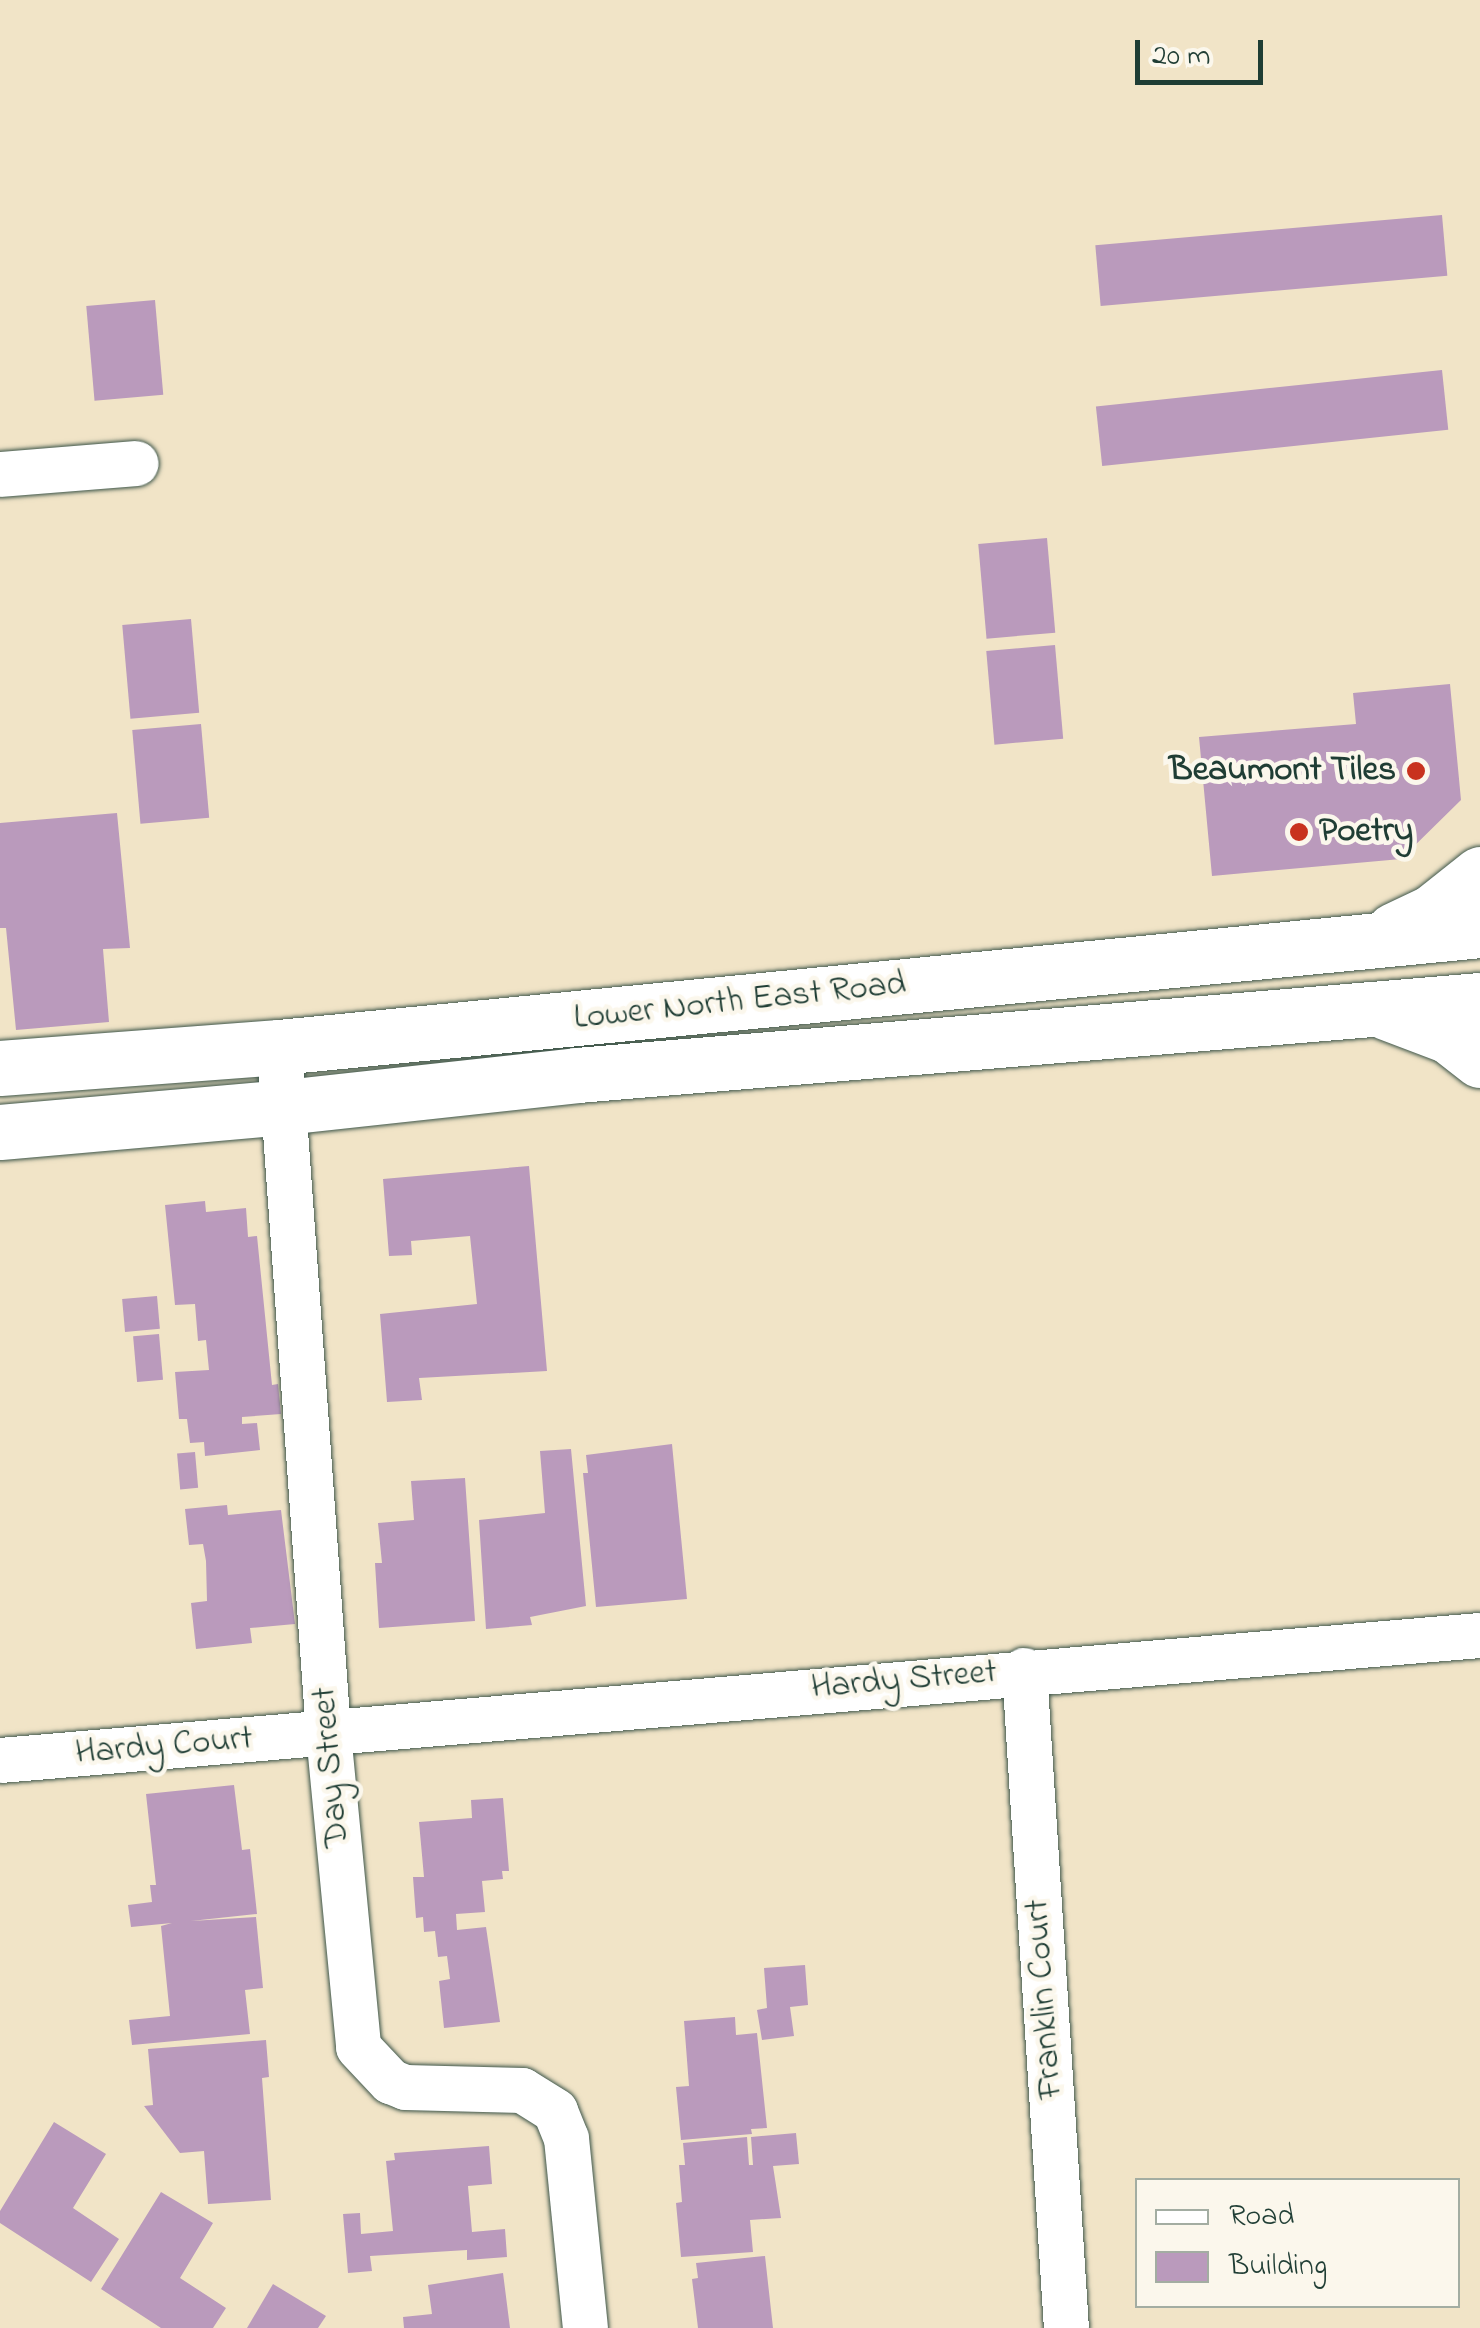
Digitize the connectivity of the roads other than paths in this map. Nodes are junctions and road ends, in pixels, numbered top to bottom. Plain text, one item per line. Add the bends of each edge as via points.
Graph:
1 (136, 463) dead end
2 (0, 474) edge
3 (1480, 874) edge
4 (1480, 930) edge
5 (1368, 940) junction
6 (1480, 1000) edge
7 (1372, 1009) junction
8 (280, 1047) junction
9 (1480, 1060) edge
10 (0, 1068) edge
11 (284, 1107) junction
12 (0, 1132) edge
13 (1480, 1635) edge
14 (1024, 1670) junction
15 (328, 1734) junction
16 (0, 1760) edge
17 (585, 2328) edge
18 (1066, 2328) edge

1 - 2 street
3 - 5 main road via 1432,912
4 - 5 main road, Lower North East Road
5 - 8 main road, Lower North East Road
6 - 7 main road, Lower North East Road
7 - 9 main road via 1426,1025
7 - 11 main road, Lower North East Road via 577,1074
8 - 10 main road, Lower North East Road
8 - 11 street, Day Street
11 - 12 main road, Lower North East Road
11 - 15 street, Day Street
13 - 14 street, Hardy Street
14 - 15 street, Hardy Street
14 - 18 street, Franklin Court
15 - 16 street, Hardy Court
15 - 17 street, Day Street via 358,2047 405,2087 522,2090 556,2111 566,2138

